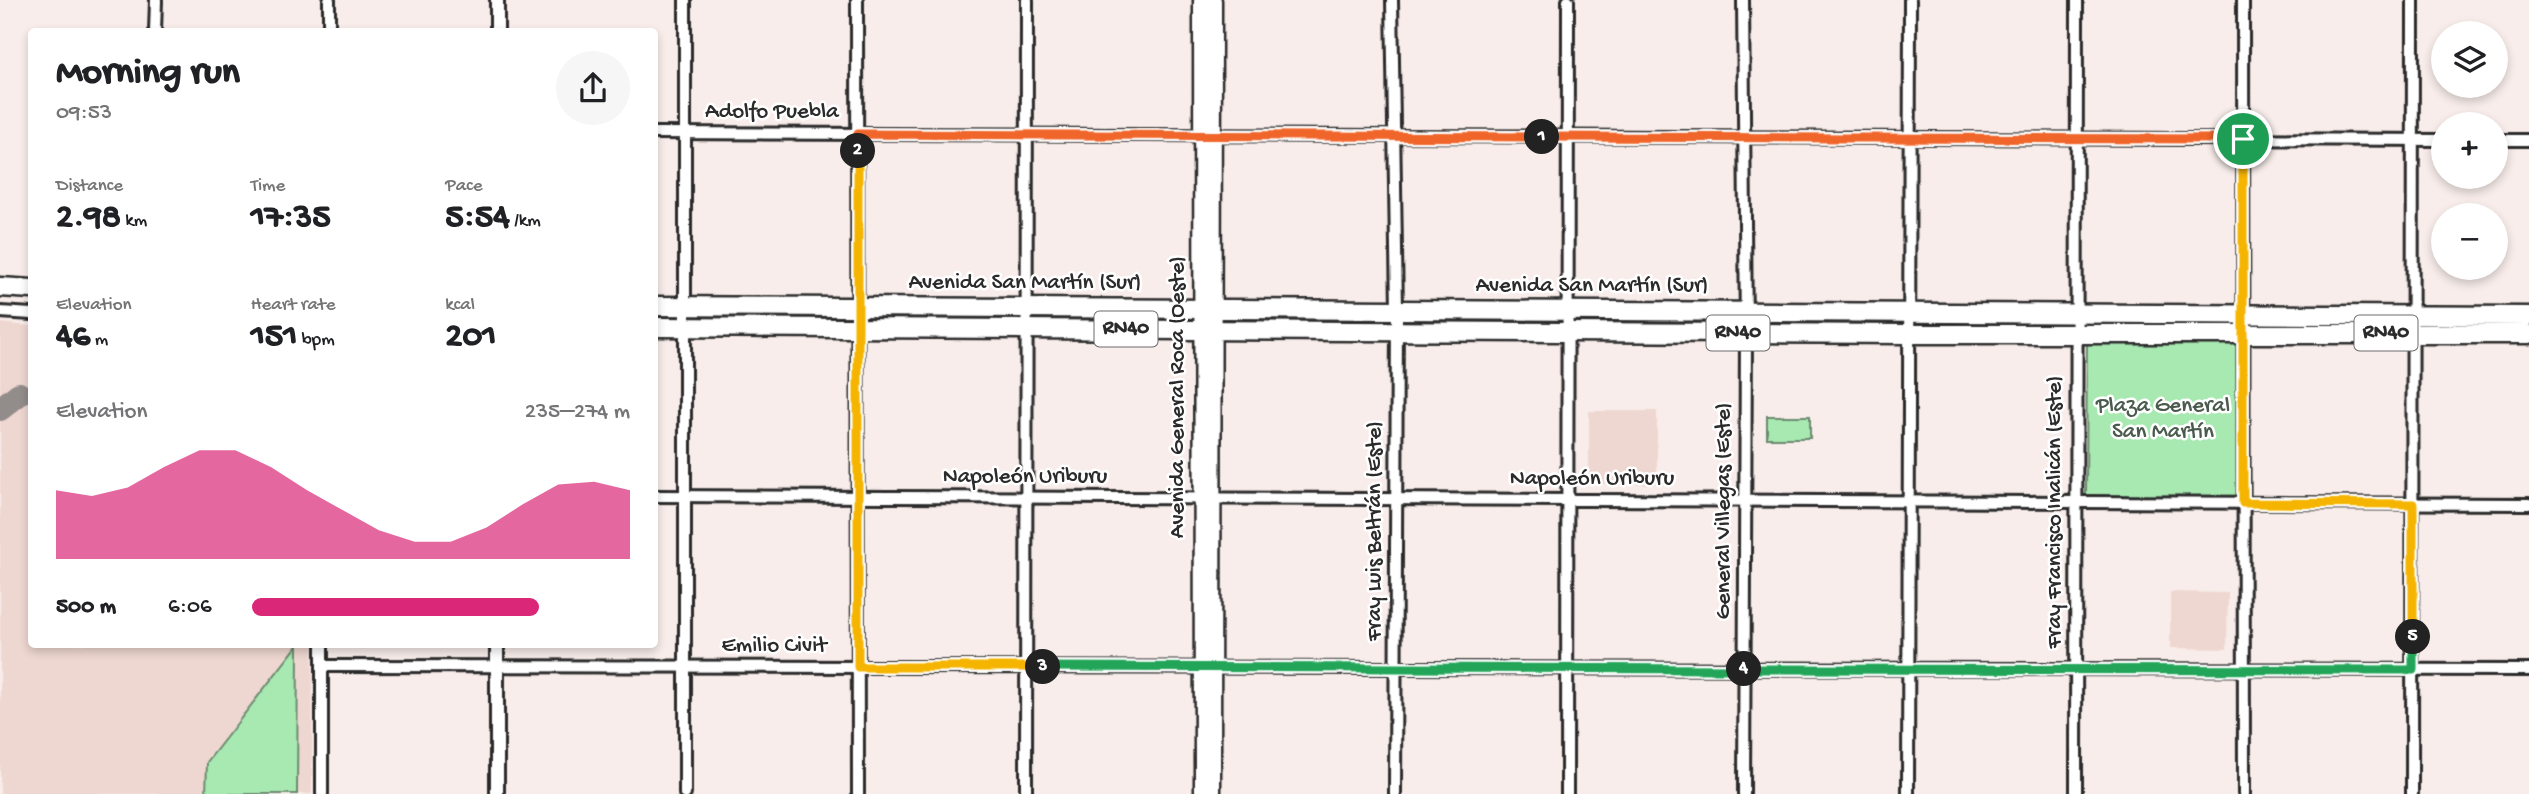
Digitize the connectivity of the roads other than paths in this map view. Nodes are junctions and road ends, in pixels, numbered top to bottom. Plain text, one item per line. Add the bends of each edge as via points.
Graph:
1 (156, 0) edge
2 (329, 0) edge
3 (497, 0) edge
4 (685, 0) edge
5 (858, 0) edge
6 (1027, 0) edge
7 (1200, 0) edge
8 (1214, 0) edge
9 (1392, 0) edge
10 (1569, 0) edge
11 (1743, 0) edge
12 (1910, 0) edge
13 (2077, 0) edge
14 (2243, 0) edge
15 (2413, 0) edge
16 (155, 28) edge
17 (329, 28) edge
18 (497, 28) edge
19 (658, 133) edge
20 (685, 133) junction
21 (858, 134) junction
22 (1026, 134) junction
23 (1207, 135) junction
24 (1394, 136) junction
25 (1568, 137) junction
26 (1744, 137) junction
27 (1909, 138) junction
28 (2076, 139) junction
29 (2243, 139) junction
30 (2413, 140) junction
31 (2431, 140) edge
32 (2508, 140) edge
33 (2529, 141) edge
34 (0, 287) edge
35 (28, 289) edge
36 (658, 306) edge
37 (685, 306) junction
38 (859, 307) junction
39 (1026, 307) junction
40 (1207, 309) junction
41 (1396, 310) junction
42 (1568, 310) junction
43 (0, 312) edge
44 (1746, 312) junction
45 (1907, 312) junction
46 (2076, 313) junction
47 (28, 314) edge
48 (2243, 314) junction
49 (2529, 316) edge
50 (2413, 324) junction
51 (658, 327) edge
52 (685, 327) junction
53 (859, 328) junction
54 (1026, 329) junction
55 (1206, 330) junction
56 (1396, 331) junction
57 (1568, 332) junction
58 (1746, 333) junction
59 (2243, 333) junction
60 (1908, 334) junction
61 (2076, 334) junction
62 (2529, 334) edge
63 (658, 496) edge
64 (685, 496) junction
65 (858, 497) junction
66 (1026, 498) junction
67 (1207, 498) junction
68 (1396, 499) junction
69 (1568, 500) junction
70 (1745, 501) junction
71 (1908, 502) junction
72 (2076, 502) junction
73 (2243, 503) junction
74 (2413, 504) junction
75 (2529, 504) edge
76 (322, 648) edge
77 (497, 648) edge
78 (322, 666) junction
79 (497, 666) junction
80 (685, 667) junction
81 (858, 667) junction
82 (1026, 667) junction
83 (1208, 668) junction
84 (1395, 668) junction
85 (1568, 668) junction
86 (1745, 669) junction
87 (1908, 669) junction
88 (2076, 669) junction
89 (2244, 670) junction
90 (2413, 670) junction
91 (2529, 670) edge
92 (322, 794) edge
93 (497, 794) edge
94 (685, 794) edge
95 (858, 794) edge
96 (1026, 794) edge
97 (1202, 794) edge
98 (1213, 794) edge
99 (1395, 794) edge
100 (1567, 794) edge
101 (1744, 794) edge
102 (1908, 794) edge
103 (2076, 794) edge
104 (2244, 794) edge
105 (2412, 794) edge

1 - 16 street
2 - 17 street
3 - 18 street
4 - 20 street
5 - 21 street
6 - 22 street
7 - 23 main road, Avenida General Roca (Oeste)
8 - 23 main road, Avenida General Roca (Oeste)
9 - 24 street, Fray Luis Beltrán (Este)
10 - 25 street
11 - 26 street, General Villegas (Este)
12 - 27 street
13 - 28 street, Fray Francisco Inalicán (Este)
14 - 29 street
15 - 30 street
19 - 20 street, Adolfo Puebla
20 - 21 street, Adolfo Puebla
20 - 37 street
21 - 22 street, Adolfo Puebla
21 - 38 street
22 - 23 street, Adolfo Puebla
22 - 39 street
23 - 24 street, Adolfo Puebla
23 - 40 main road, Avenida General Roca (Oeste)
24 - 25 street, Adolfo Puebla
24 - 41 street, Fray Luis Beltrán (Este)
25 - 26 street, Adolfo Puebla
25 - 42 street
26 - 27 street, Adolfo Puebla
26 - 44 street, General Villegas (Este)
27 - 28 street, Adolfo Puebla
27 - 45 street
28 - 29 street, Adolfo Puebla
28 - 46 street, Fray Francisco Inalicán (Este)
29 - 30 street, Adolfo Puebla
29 - 48 street
30 - 31 street, Adolfo Puebla
30 - 50 street
32 - 33 street
34 - 35 highway
36 - 37 highway, Avenida San Martín (Sur) / RN40
37 - 38 highway, Avenida San Martín (Sur) / RN40
37 - 52 street
38 - 39 highway, Avenida San Martín (Sur) / RN40
38 - 53 street
39 - 40 highway, Avenida San Martín (Sur) / RN40
39 - 54 street
40 - 41 highway, Avenida San Martín (Sur) / RN40
40 - 55 main road, Avenida General Roca (Oeste)
41 - 42 highway, Avenida San Martín (Sur) / RN40
41 - 56 street, Fray Luis Beltrán (Este)
42 - 44 highway, Avenida San Martín (Sur) / RN40
42 - 57 street
43 - 47 street
44 - 45 highway, Avenida San Martín (Sur) / RN40
44 - 58 street, General Villegas (Este)
45 - 46 highway, Avenida San Martín (Sur) / RN40
45 - 60 street
46 - 48 highway, Avenida San Martín (Sur) / RN40
46 - 61 street, Fray Francisco Inalicán (Este)
48 - 50 highway, Avenida San Martín (Sur) / RN40
48 - 59 street
49 - 50 highway, Avenida San Martín (Sur) / RN40
50 - 59 highway, Avenida San Martín (Sur) / RN40
50 - 62 highway, Avenida San Martín (Sur) / RN40
50 - 74 street
51 - 52 highway, Avenida San Martín (Sur) / RN40
52 - 53 highway, Avenida San Martín (Sur) / RN40
52 - 64 street
53 - 54 highway, Avenida San Martín (Sur) / RN40
53 - 65 street
54 - 55 highway, Avenida San Martín (Sur) / RN40
54 - 66 street
55 - 56 highway, Avenida San Martín (Sur) / RN40
55 - 67 main road, Avenida General Roca (Oeste)
56 - 57 highway, Avenida San Martín (Sur) / RN40
56 - 68 street, Fray Luis Beltrán (Este)
57 - 58 highway, Avenida San Martín (Sur) / RN40
57 - 69 street
58 - 60 highway, Avenida San Martín (Sur) / RN40
58 - 70 street, General Villegas (Este)
59 - 61 highway, Avenida San Martín (Sur) / RN40
59 - 73 street
60 - 61 highway, Avenida San Martín (Sur) / RN40
60 - 71 street
61 - 72 street, Fray Francisco Inalicán (Este)
63 - 64 street, Napoleón Uriburu
64 - 65 street, Napoleón Uriburu
64 - 80 street
65 - 66 street, Napoleón Uriburu
65 - 81 street
66 - 67 street, Napoleón Uriburu
66 - 82 street
67 - 68 street, Napoleón Uriburu
67 - 83 main road, Avenida General Roca (Oeste)
68 - 69 street, Napoleón Uriburu
68 - 84 street, Fray Luis Beltrán (Este)
69 - 70 street, Napoleón Uriburu
69 - 85 street
70 - 71 street, Napoleón Uriburu
70 - 86 street, General Villegas (Este)
71 - 72 street, Napoleón Uriburu
71 - 87 street
72 - 73 street, Napoleón Uriburu
72 - 88 street, Fray Francisco Inalicán (Este)
73 - 74 street, Napoleón Uriburu
73 - 89 street
74 - 75 street, Napoleón Uriburu
74 - 90 street
76 - 78 street
77 - 79 street
78 - 79 street, Emilio Civit
78 - 92 street
79 - 80 street, Emilio Civit
79 - 93 street
80 - 81 street, Emilio Civit
80 - 94 street
81 - 82 street, Emilio Civit
81 - 95 street
82 - 83 street, Emilio Civit
82 - 96 street
83 - 84 street, Emilio Civit
83 - 97 main road
83 - 98 main road
84 - 85 street, Emilio Civit
84 - 99 street, Fray Luis Beltrán (Este)
85 - 86 street, Emilio Civit
85 - 100 street
86 - 87 street, Emilio Civit
86 - 101 street, General Villegas (Este)
87 - 88 street, Emilio Civit
87 - 102 street
88 - 89 street, Emilio Civit
88 - 103 street, Fray Francisco Inalicán (Este)
89 - 90 street, Emilio Civit
89 - 104 street
90 - 91 street, Emilio Civit
90 - 105 street

